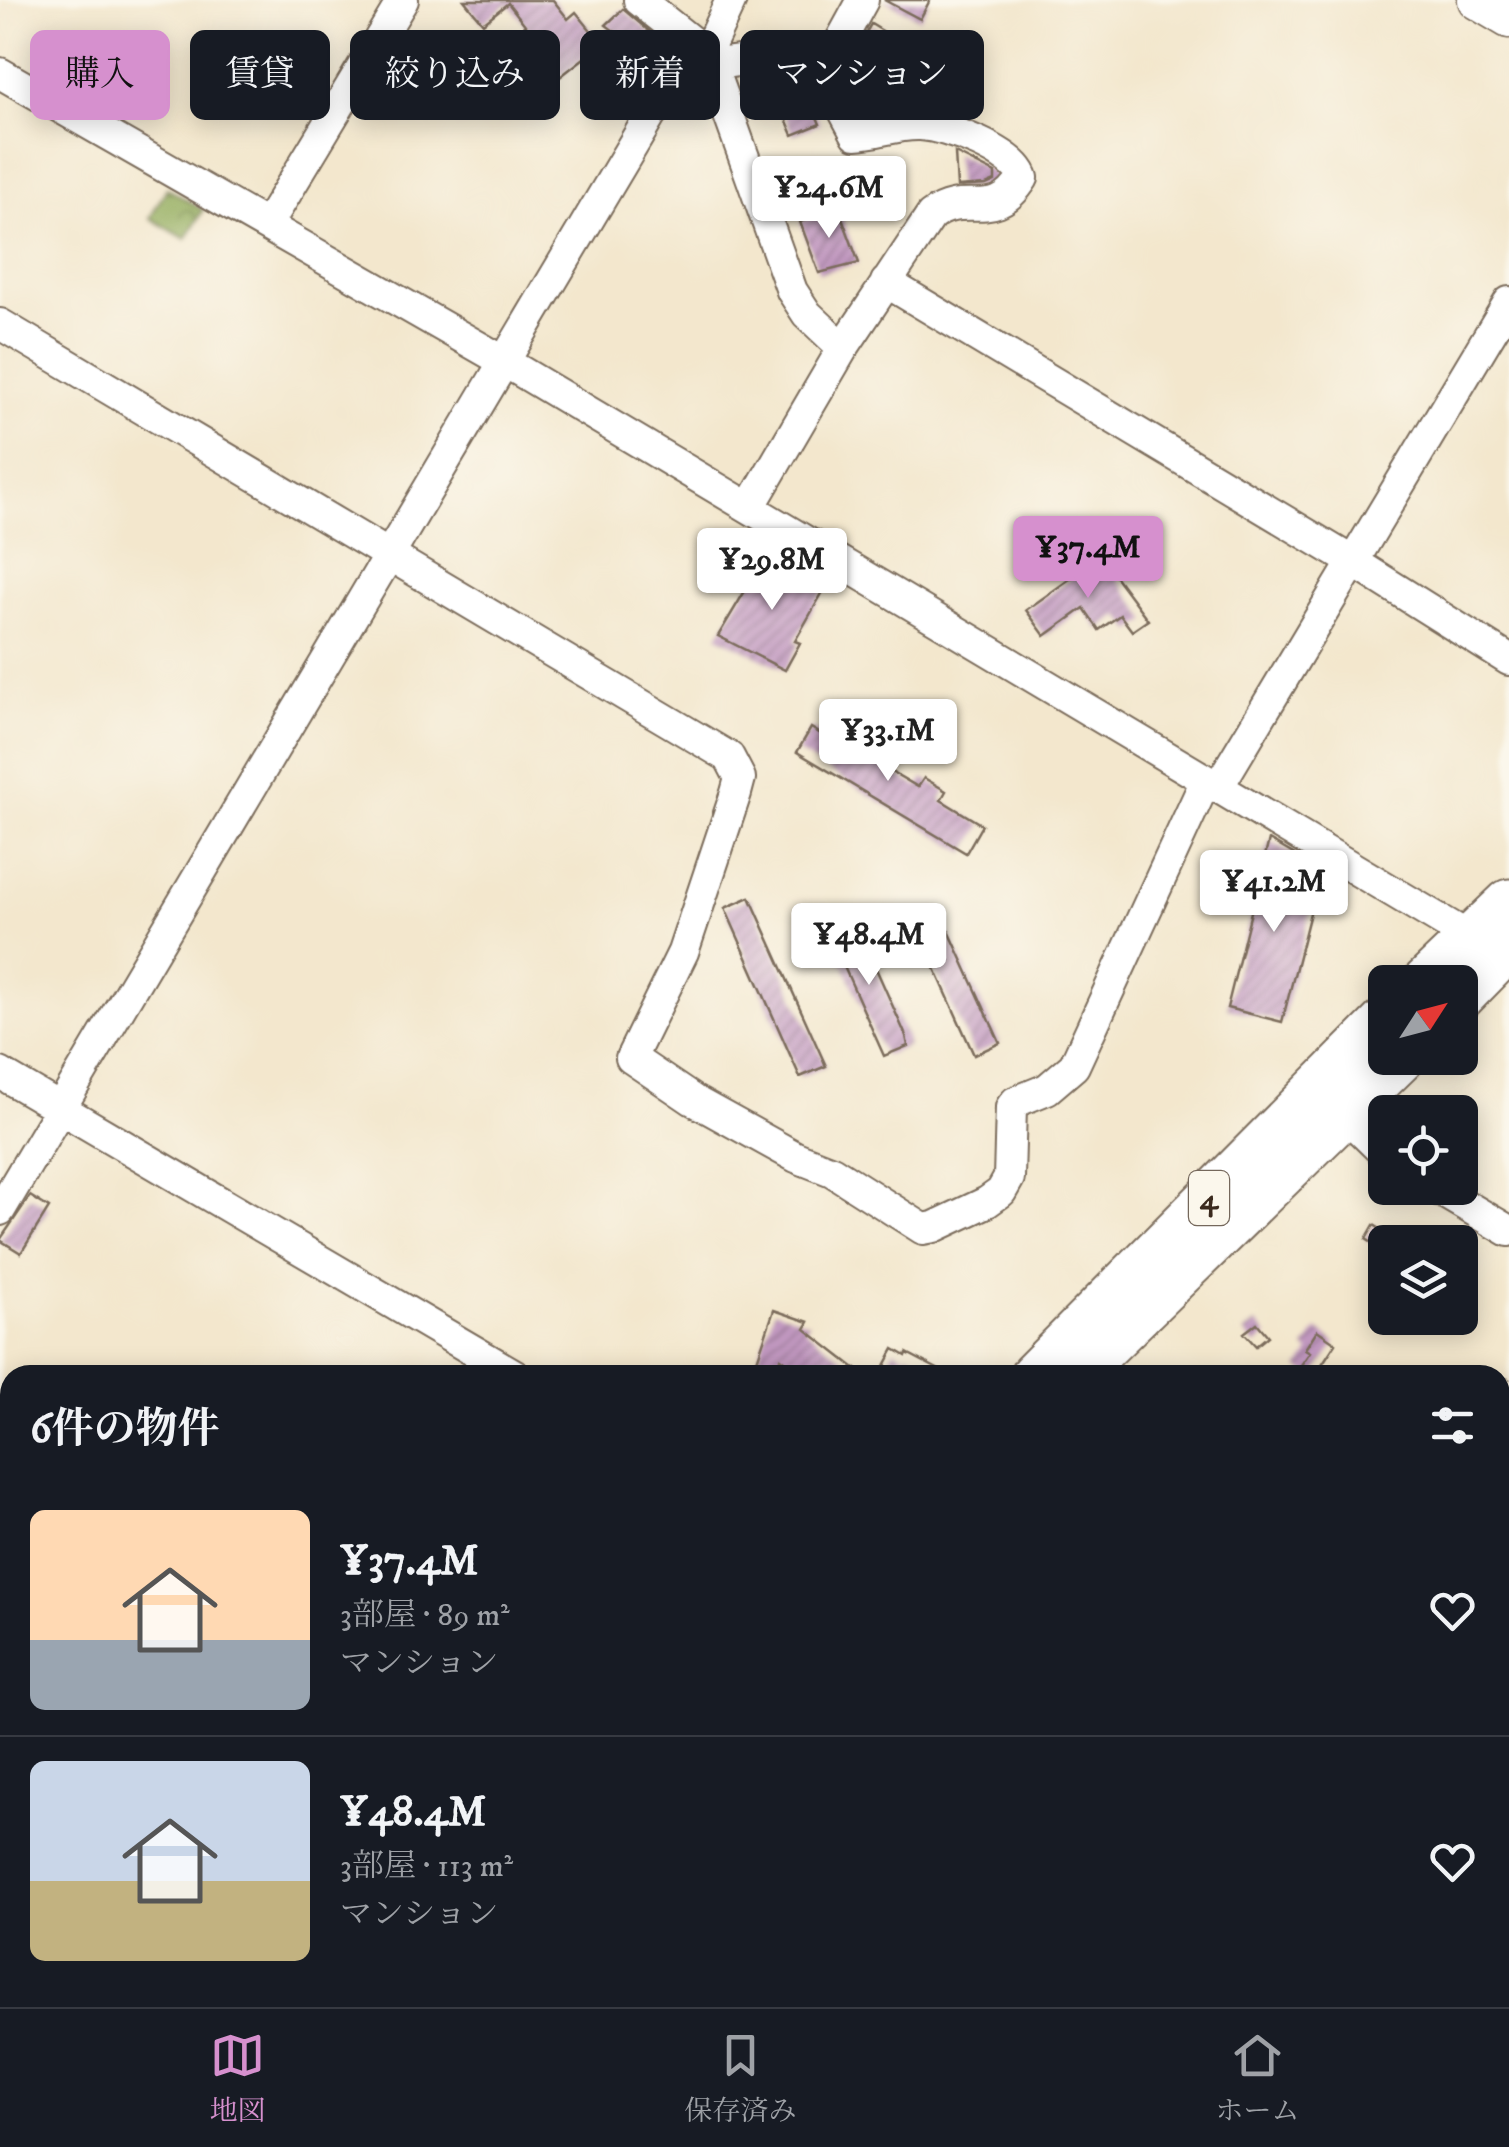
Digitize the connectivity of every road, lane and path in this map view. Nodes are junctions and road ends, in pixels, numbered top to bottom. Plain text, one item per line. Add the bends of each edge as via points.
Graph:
1 (404, 0) edge
2 (640, 0) edge
3 (731, 0) edge
4 (863, 0) edge
5 (1477, 0) edge
6 (1509, 19) edge
7 (674, 30) edge
8 (846, 30) edge
9 (720, 32) edge
10 (0, 73) edge
11 (720, 89) edge
12 (649, 120) edge
13 (849, 120) edge
14 (267, 224) junction
15 (886, 282) junction
16 (1509, 302) edge
17 (0, 324) edge
18 (843, 348) junction
19 (505, 362) junction
20 (750, 507) junction
21 (388, 555) junction
22 (1355, 563) junction
23 (1509, 660) edge
24 (1212, 783) junction
25 (1509, 876) edge
26 (1509, 902) edge
27 (1500, 950) edge
28 (1465, 965) edge
29 (1478, 976) edge
30 (1368, 1039) edge
31 (0, 1073) edge
32 (1386, 1075) edge
33 (60, 1108) junction
34 (1346, 1116) junction
35 (1368, 1137) edge
36 (1465, 1205) edge
37 (0, 1210) edge
38 (1509, 1231) edge
39 (498, 1365) edge
40 (1043, 1365) edge
41 (1086, 1365) edge

1 - 14 street
2 - 7 street
3 - 9 street
4 - 8 street
5 - 6 main road
10 - 14 street
11 - 18 street via 792,291
12 - 19 street
13 - 15 street via 856,134 930,126 1001,154 1022,173 1003,201 949,206 930,216
14 - 19 street
15 - 18 street
15 - 22 street
16 - 22 street
17 - 21 street
18 - 20 street
19 - 20 street
19 - 21 street
20 - 24 street
21 - 24 street via 729,757 740,778 683,952 631,1058 693,1100 832,1170 922,1229 987,1202 1005,1186 1010,1108 1059,1081 1076,1062
21 - 33 street
22 - 23 street
22 - 24 street
24 - 27 street
25 - 27 highway via 1490,896
26 - 27 highway
27 - 28 highway
27 - 29 highway
30 - 40 highway, 4
31 - 33 street
32 - 34 highway, 4
33 - 37 street
33 - 39 street
34 - 35 street
34 - 41 highway, 4
36 - 38 street

